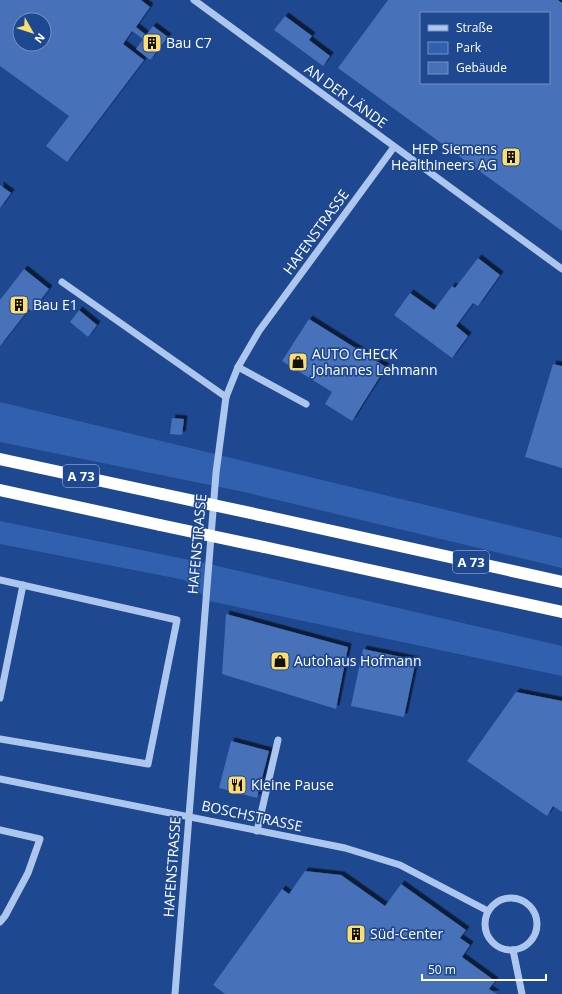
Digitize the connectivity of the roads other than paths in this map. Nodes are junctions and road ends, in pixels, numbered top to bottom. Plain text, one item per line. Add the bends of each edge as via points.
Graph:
1 (194, 0) edge
2 (394, 147) junction
3 (562, 269) edge
4 (62, 282) dead end
5 (238, 367) junction
6 (226, 397) junction
7 (306, 404) dead end
8 (0, 459) edge
9 (0, 490) edge
10 (0, 580) edge
11 (562, 582) edge
12 (23, 585) junction
13 (562, 612) edge
14 (0, 698) edge
15 (0, 739) edge
16 (278, 740) dead end
17 (0, 779) edge
18 (188, 816) junction
19 (0, 830) edge
20 (257, 830) junction
21 (488, 911) junction
22 (0, 922) edge
23 (513, 950) junction
24 (175, 994) edge
25 (522, 994) edge

1 - 2 street, AN DER LÄNDE
2 - 3 street, AN DER LÄNDE
2 - 5 street, HAFENSTRASSE via 259,331
4 - 6 street
5 - 6 street, HAFENSTRASSE
5 - 7 street
6 - 18 street, HAFENSTRASSE via 216,473
8 - 11 highway, A 73, bridge
9 - 13 highway, A 73, bridge
10 - 12 street
12 - 14 street
12 - 15 street via 177,620 148,764
16 - 20 street
17 - 18 street, BOSCHSTRASSE
18 - 20 street, BOSCHSTRASSE
18 - 24 street, HAFENSTRASSE
19 - 22 street via 40,839 28,873
20 - 21 street, BOSCHSTRASSE via 345,848 400,865
21 - 23 street via 484,926 491,941 505,950
21 - 23 street via 494,904 510,898 519,899 533,910 537,928 534,936 523,947
23 - 25 street

